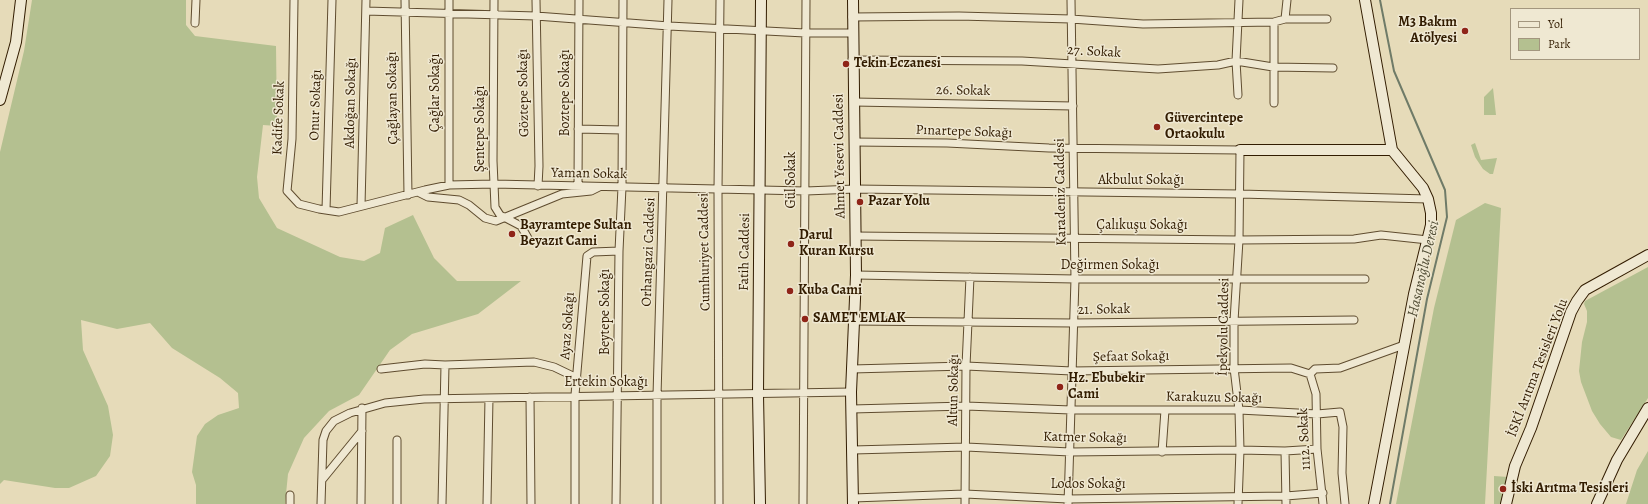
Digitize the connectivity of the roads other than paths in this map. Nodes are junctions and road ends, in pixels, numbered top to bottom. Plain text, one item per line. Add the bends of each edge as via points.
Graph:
1 (21, 0) edge
2 (196, 0) edge
3 (294, 0) edge
4 (332, 0) edge
5 (366, 0) edge
6 (405, 0) edge
7 (448, 0) edge
8 (494, 0) edge
9 (536, 0) edge
10 (579, 0) edge
11 (623, 0) edge
12 (668, 0) edge
13 (720, 0) edge
14 (761, 0) edge
15 (806, 0) edge
16 (853, 0) edge
17 (1071, 0) edge
18 (1239, 0) edge
19 (1287, 0) edge
20 (1365, 0) edge
21 (366, 11) junction
22 (405, 12) junction
23 (448, 13) junction
24 (494, 16) junction
25 (536, 16) junction
26 (852, 17) junction
27 (579, 19) junction
28 (1071, 19) junction
29 (1327, 19) dead end
30 (1285, 20) junction
31 (623, 22) junction
32 (1239, 22) junction
33 (1274, 22) junction
34 (195, 24) dead end
35 (669, 26) junction
36 (720, 27) junction
37 (761, 30) junction
38 (805, 33) junction
39 (852, 33) junction
40 (852, 60) junction
41 (1236, 61) junction
42 (1073, 64) junction
43 (1274, 67) junction
44 (1333, 68) dead end
45 (1238, 95) dead end
46 (0, 100) edge
47 (854, 102) junction
48 (1274, 103) dead end
49 (1072, 106) junction
50 (578, 129) junction
51 (622, 130) junction
52 (854, 142) junction
53 (1073, 148) junction
54 (1240, 150) junction
55 (1392, 150) junction
56 (494, 184) junction
57 (449, 185) junction
58 (538, 186) junction
59 (578, 186) junction
60 (599, 186) junction
61 (622, 187) junction
62 (664, 188) junction
63 (760, 189) junction
64 (855, 189) junction
65 (718, 190) junction
66 (806, 191) junction
67 (418, 192) junction
68 (1073, 193) junction
69 (1240, 194) junction
70 (408, 195) junction
71 (1428, 199) junction
72 (361, 206) junction
73 (326, 210) junction
74 (505, 218) junction
75 (855, 236) junction
76 (1075, 239) junction
77 (530, 240) dead end
78 (1239, 240) junction
79 (1428, 240) junction
80 (619, 251) junction
81 (1648, 255) edge
82 (856, 275) junction
83 (970, 277) junction
84 (1075, 279) junction
85 (1237, 279) junction
86 (1365, 279) dead end
87 (1354, 320) dead end
88 (854, 321) junction
89 (1234, 321) junction
90 (969, 322) junction
91 (1073, 323) junction
92 (1404, 345) junction
93 (445, 365) junction
94 (966, 366) junction
95 (1234, 368) junction
96 (382, 369) dead end
97 (852, 369) junction
98 (1072, 371) junction
99 (1310, 374) junction
100 (577, 378) junction
101 (804, 392) junction
102 (851, 392) junction
103 (720, 394) junction
104 (758, 394) junction
105 (575, 396) junction
106 (657, 396) junction
107 (530, 397) junction
108 (618, 397) junction
109 (489, 398) junction
110 (445, 399) junction
111 (966, 406) junction
112 (362, 408) junction
113 (1648, 408) edge
114 (852, 410) junction
115 (1072, 410) junction
116 (1165, 410) junction
117 (1239, 410) junction
118 (1318, 414) junction
119 (362, 431) junction
120 (397, 440) dead end
121 (966, 447) junction
122 (1317, 449) junction
123 (853, 450) junction
124 (1240, 450) junction
125 (1285, 451) junction
126 (1070, 452) junction
127 (1162, 452) junction
128 (322, 480) junction
129 (1322, 493) junction
130 (965, 494) junction
131 (290, 495) dead end
132 (1286, 496) junction
133 (1238, 500) edge
134 (853, 501) edge
135 (1068, 501) edge
136 (290, 504) edge
137 (321, 504) edge
138 (361, 504) edge
139 (397, 504) edge
140 (442, 504) edge
141 (487, 504) edge
142 (531, 504) edge
143 (575, 504) edge
144 (616, 504) edge
145 (657, 504) edge
146 (719, 504) edge
147 (760, 504) edge
148 (803, 504) edge
149 (965, 504) edge
150 (1286, 504) edge
151 (1323, 504) edge
152 (1345, 504) edge
153 (1374, 504) edge
154 (1506, 504) edge
155 (1597, 504) edge

1 - 46 main road via 14,48
2 - 34 street
3 - 73 street, Kadife Sokak via 292,139 287,191 299,204
4 - 73 street, Onur Sokağı
5 - 21 street, Akdoğan Sokağı
6 - 22 street, Çağlayan Sokağı
7 - 23 street, Çağlar Sokağı
8 - 24 street, Şentepe Sokağı
9 - 25 street, Göztepe Sokağı
10 - 27 street, Boztepe Sokağı
11 - 31 street, Beytepe Sokağı
12 - 35 street, Orhangazi Caddesi
13 - 36 street, Cumhuriyet Caddesi
14 - 37 main road, Fatih Caddesi
15 - 38 street, Gül Sokak
16 - 26 main road, Ahmet Yesevi Caddesi
17 - 28 street, Karadeniz Caddesi
18 - 32 street
19 - 30 street
20 - 55 main road
21 - 22 street
21 - 72 street, Akdoğan Sokağı
22 - 23 street
22 - 70 street, Çağlayan Sokağı
23 - 24 street
23 - 57 street, Çağlar Sokağı
24 - 25 street
24 - 56 street, Şentepe Sokağı
25 - 27 street
25 - 58 street, Göztepe Sokağı
26 - 28 street
26 - 39 main road, Ahmet Yesevi Caddesi
27 - 31 street
27 - 50 street, Boztepe Sokağı
28 - 32 street via 1143,24
28 - 42 street, Karadeniz Caddesi
29 - 30 street
30 - 33 street
31 - 35 street
31 - 51 street, Beytepe Sokağı
32 - 33 street
32 - 41 street
33 - 43 street
35 - 36 street
35 - 62 street, Orhangazi Caddesi
36 - 37 street
36 - 65 street, Cumhuriyet Caddesi
37 - 38 street
37 - 63 main road, Fatih Caddesi
38 - 39 street
38 - 66 street, Gül Sokak
39 - 40 main road, Ahmet Yesevi Caddesi
40 - 42 street, 27. Sokak via 1022,61
40 - 47 main road, Ahmet Yesevi Caddesi
41 - 42 street, 27. Sokak via 1218,65 1158,69
41 - 43 street, 27. Sokak
41 - 45 street
42 - 49 street, Karadeniz Caddesi
43 - 44 street, 27. Sokak
43 - 48 street
47 - 49 street, 26. Sokak
47 - 52 main road, Ahmet Yesevi Caddesi
49 - 53 street, Karadeniz Caddesi
50 - 51 street
50 - 59 street, Boztepe Sokağı
51 - 61 street, Beytepe Sokağı
52 - 53 street, Pınartepe Sokağı
52 - 64 main road, Ahmet Yesevi Caddesi
53 - 54 street, Pınartepe Sokağı
53 - 68 street, Karadeniz Caddesi
54 - 55 main road
54 - 69 street, İpekyolu Caddesi
55 - 71 main road via 1423,188
56 - 57 street, Yaman Sokak
56 - 58 street, Yaman Sokak
56 - 74 street, Şentepe Sokağı via 495,208
57 - 67 street, Yaman Sokak
58 - 59 street, Yaman Sokak
59 - 60 street, Yaman Sokak
60 - 61 street, Yaman Sokak
60 - 74 street via 591,191 562,194
61 - 62 street, Yaman Sokak
61 - 80 street, Beytepe Sokağı
62 - 65 street, Yaman Sokak
62 - 106 street, Orhangazi Caddesi
63 - 65 street, Yaman Sokak
63 - 66 street, Yaman Sokak
63 - 104 main road, Fatih Caddesi
64 - 66 street, Yaman Sokak
64 - 68 street, Akbulut Sokağı
64 - 75 main road, Ahmet Yesevi Caddesi
65 - 103 street, Cumhuriyet Caddesi
66 - 101 street, Gül Sokak
67 - 70 street, Yaman Sokak
67 - 74 street via 428,197 464,202 490,220
68 - 69 street, Akbulut Sokağı
68 - 76 street, Karadeniz Caddesi
69 - 71 street, Akbulut Sokağı
69 - 78 street, İpekyolu Caddesi
70 - 72 street, Yaman Sokak
71 - 79 main road via 1432,213
72 - 73 street, Yaman Sokak via 339,212
74 - 77 street, Şentepe Sokağı via 521,226
75 - 76 street, Çalıkuşu Sokağı
75 - 82 main road, Ahmet Yesevi Caddesi
76 - 78 street, Çalıkuşu Sokağı
76 - 84 street, Karadeniz Caddesi
78 - 79 street, Çalıkuşu Sokağı via 1354,238 1381,235
78 - 85 street, İpekyolu Caddesi
79 - 92 main road
80 - 100 street, Ayaz Sokağı via 593,252 587,256
80 - 108 street, Beytepe Sokağı
81 - 154 main road, İSKİ Arıtma Tesisleri Yolu via 1585,290 1577,301 1515,466
82 - 83 street, Değirmen Sokağı
82 - 88 main road, Ahmet Yesevi Caddesi
83 - 84 street, Değirmen Sokağı
83 - 90 street, Altun Sokağı
84 - 85 street, Değirmen Sokağı
84 - 91 street, Karadeniz Caddesi
85 - 86 street, Değirmen Sokağı
85 - 89 street, İpekyolu Caddesi
87 - 89 street, 21. Sokak
88 - 90 street, 21. Sokak
88 - 97 main road, Ahmet Yesevi Caddesi
89 - 91 street, 21. Sokak
89 - 95 street, İpekyolu Caddesi
90 - 91 street, 21. Sokak
90 - 94 street, Altun Sokağı
91 - 98 street, Karadeniz Caddesi
92 - 99 street via 1340,368 1315,369
92 - 153 main road
93 - 96 street via 425,364
93 - 100 street via 534,362 554,367
93 - 110 street
94 - 97 street, Şefaat Sokağı
94 - 98 street, Şefaat Sokağı
94 - 111 street, Altun Sokağı
95 - 98 street, Şefaat Sokağı
95 - 99 street, Şefaat Sokağı via 1291,368
95 - 117 street, İpekyolu Caddesi
97 - 102 main road, Ahmet Yesevi Caddesi
98 - 115 street, Karadeniz Caddesi
99 - 118 street, 1112. Sokak
100 - 105 street, Ayaz Sokağı
101 - 102 street, Ertekin Sokağı
101 - 104 street, Ertekin Sokağı
101 - 148 street, Gül Sokak
102 - 114 main road, Ahmet Yesevi Caddesi
103 - 104 street, Ertekin Sokağı
103 - 106 street, Ertekin Sokağı
103 - 146 street, Cumhuriyet Caddesi
104 - 147 main road, Fatih Caddesi
105 - 107 street, Ertekin Sokağı
105 - 108 street, Ertekin Sokağı
105 - 143 street, Ayaz Sokağı
106 - 108 street, Ertekin Sokağı
106 - 145 street, Orhangazi Caddesi
107 - 109 street, Ertekin Sokağı
107 - 142 street
108 - 144 street, Beytepe Sokağı
109 - 110 street, Ertekin Sokağı
109 - 141 street
110 - 112 street, Ertekin Sokağı via 407,399
110 - 140 street
111 - 114 street, Karakuzu Sokağı
111 - 115 street, Karakuzu Sokağı
111 - 121 street, Altun Sokağı
112 - 119 street
112 - 128 street, Ertekin Sokağı via 334,421 326,431 323,440
113 - 155 main road via 1617,460
114 - 123 main road, Ahmet Yesevi Caddesi
115 - 116 street, Karakuzu Sokağı
115 - 126 street, Karadeniz Caddesi
116 - 117 street, Karakuzu Sokağı
116 - 127 street
117 - 118 street, Karakuzu Sokağı
117 - 124 street, İpekyolu Caddesi
118 - 122 street, 1112. Sokak
118 - 152 street, Karakuzu Sokağı via 1340,412 1343,427 1342,473
119 - 128 street
119 - 138 street
120 - 139 street
121 - 123 street, Katmer Sokağı
121 - 126 street, Katmer Sokağı
121 - 130 street, Altun Sokağı
122 - 125 street, Katmer Sokağı
122 - 129 street, 1112. Sokak
123 - 134 main road, Ahmet Yesevi Caddesi
124 - 125 street, Katmer Sokağı
124 - 127 street, Katmer Sokağı
124 - 133 street, İpekyolu Caddesi
125 - 132 street
126 - 127 street, Katmer Sokağı
126 - 135 street, Karadeniz Caddesi
128 - 137 street, Ertekin Sokağı
129 - 132 street, Lodos Sokağı
129 - 151 street, 1112. Sokak
130 - 134 street, Lodos Sokağı
130 - 135 street, Lodos Sokağı
130 - 149 street, Altun Sokağı
131 - 136 street
132 - 133 street, Lodos Sokağı
132 - 150 street
133 - 135 street, Lodos Sokağı

